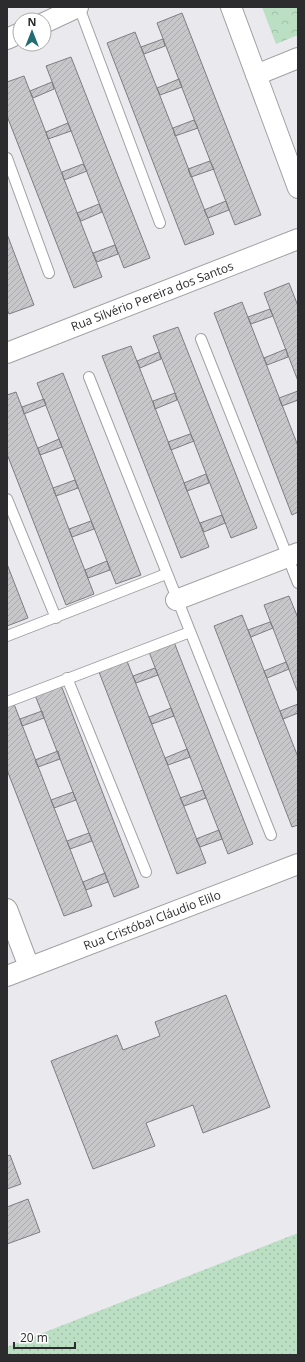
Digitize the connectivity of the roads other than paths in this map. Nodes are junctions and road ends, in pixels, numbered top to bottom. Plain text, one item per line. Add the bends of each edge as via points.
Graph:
1 (79, 7) edge
2 (231, 7) edge
3 (52, 19) edge
4 (298, 58) edge
5 (256, 75) junction
6 (7, 158) edge
7 (298, 188) edge
8 (160, 223) dead end
9 (298, 239) edge
10 (49, 273) dead end
11 (201, 339) dead end
12 (7, 353) edge
13 (89, 377) dead end
14 (7, 499) edge
15 (293, 555) edge
16 (166, 574) junction
17 (298, 583) edge
18 (176, 600) junction
19 (56, 618) junction
20 (190, 632) junction
21 (7, 636) edge
22 (67, 678) junction
23 (7, 702) edge
24 (271, 835) dead end
25 (298, 864) edge
26 (146, 872) dead end
27 (7, 908) edge
28 (29, 966) junction
29 (7, 976) edge

1 - 3 street
1 - 8 lane
2 - 5 street
4 - 5 street
5 - 7 street
6 - 10 lane
9 - 12 street, Rua Silvério Pereira dos Santos
11 - 15 lane
13 - 16 lane
14 - 19 lane
15 - 17 lane
15 - 18 street
16 - 18 lane
16 - 19 lane
18 - 20 lane
19 - 21 lane
20 - 22 lane
20 - 24 lane
22 - 23 lane
22 - 26 lane
25 - 28 street, Rua Cristóbal Cláudio Elilo
27 - 28 street
28 - 29 street, Rua Cristóbal Cláudio Elilo

